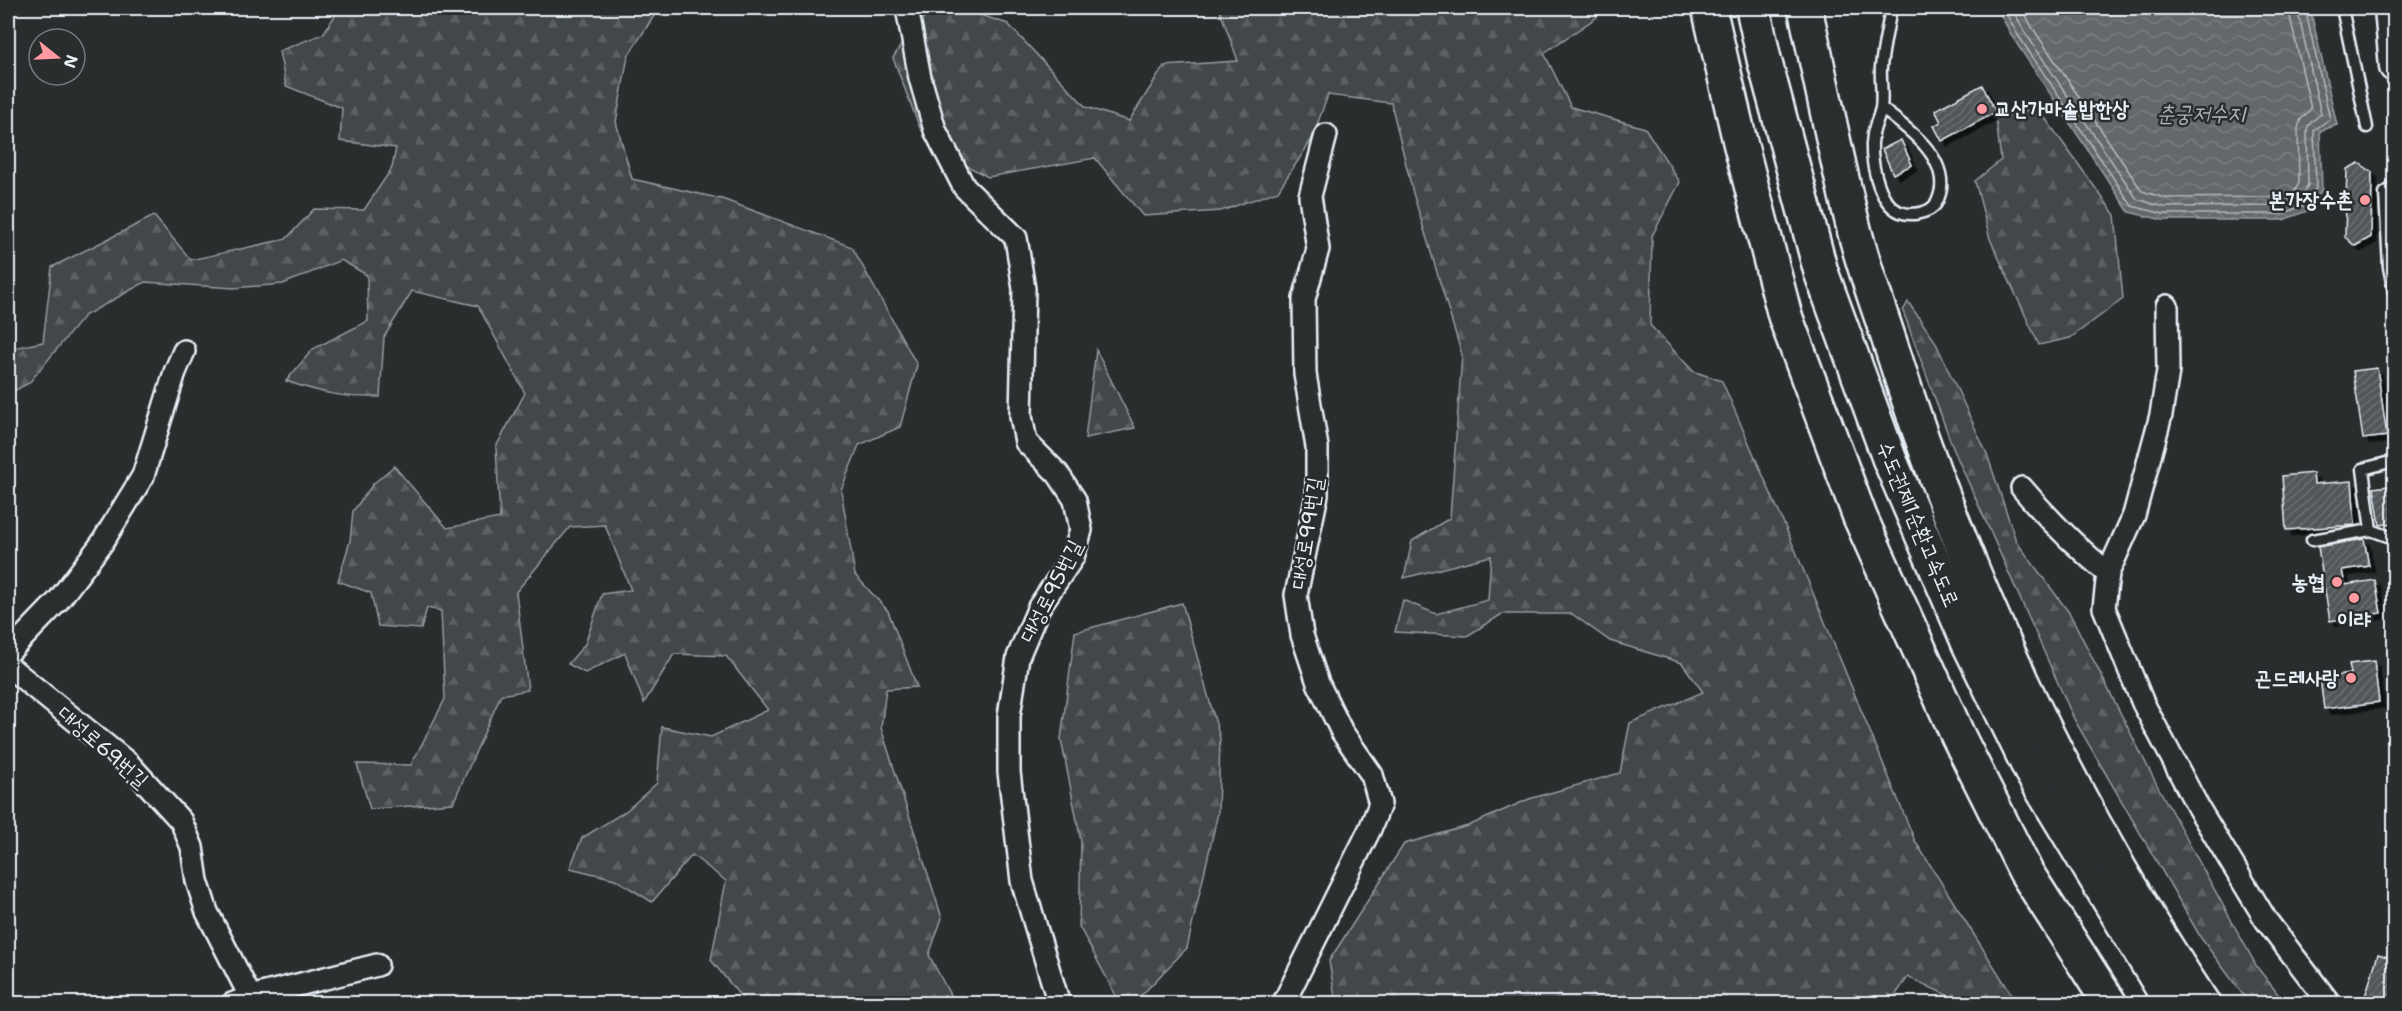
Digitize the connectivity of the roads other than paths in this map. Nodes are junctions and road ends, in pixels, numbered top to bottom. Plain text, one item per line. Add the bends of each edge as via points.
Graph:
1 (907, 8) edge
2 (1709, 8) edge
3 (1753, 8) edge
4 (1804, 8) edge
5 (1891, 8) edge
6 (2342, 8) edge
7 (2389, 8) edge
8 (2394, 66) edge
9 (1881, 108) junction
10 (2367, 127) dead end
11 (1326, 135) dead end
12 (2394, 187) edge
13 (2394, 292) edge
14 (2167, 306) dead end
15 (183, 351) dead end
16 (2394, 461) edge
17 (2022, 488) dead end
18 (2372, 530) junction
19 (2312, 540) dead end
20 (2394, 541) edge
21 (2108, 573) junction
22 (8, 653) edge
23 (8, 666) edge
24 (377, 965) dead end
25 (245, 1001) edge
26 (1059, 1004) edge
27 (1282, 1004) edge
28 (2110, 1004) edge
29 (2172, 1004) edge
30 (2203, 1004) edge
31 (2330, 1004) edge

1 - 26 street, 대성로95번길 via 935,130 964,187 1016,238 1024,289 1021,416 1026,442 1058,474 1075,500 1082,530 1073,558 1039,607 1018,657 1009,716 1009,772 1022,880
2 - 28 highway via 1785,316 1860,517 1958,736 2026,872
3 - 29 highway, 수도권제1순환고속도로 via 1821,272 1889,458 1969,644 2031,771
4 - 30 highway, 수도권제1순환고속도로 via 1853,227 1916,425 1979,588 2065,768 2127,880
5 - 9 lane via 1881,66
6 - 10 lane
7 - 8 street
9 - 9 lane via 1872,156 1883,197 1893,209 1904,214 1921,213 1935,205 1941,193 1942,176 1914,134
11 - 27 street, 대성로99번길 via 1310,196 1318,249 1304,299 1305,374 1317,447 1317,495 1296,595 1302,635 1318,684 1342,732 1372,774 1380,804
12 - 13 lane via 2385,193
14 - 21 street via 2168,371 2161,415 2134,515
15 - 22 street via 143,476 102,543 58,601
16 - 18 lane via 2363,469
17 - 21 street via 2072,543
18 - 19 lane
18 - 20 lane
21 - 31 street via 2104,608 2143,703 2199,809 2266,920
23 - 25 street, 대성로69번길 via 129,764 181,821 192,847 207,912
24 - 25 street

